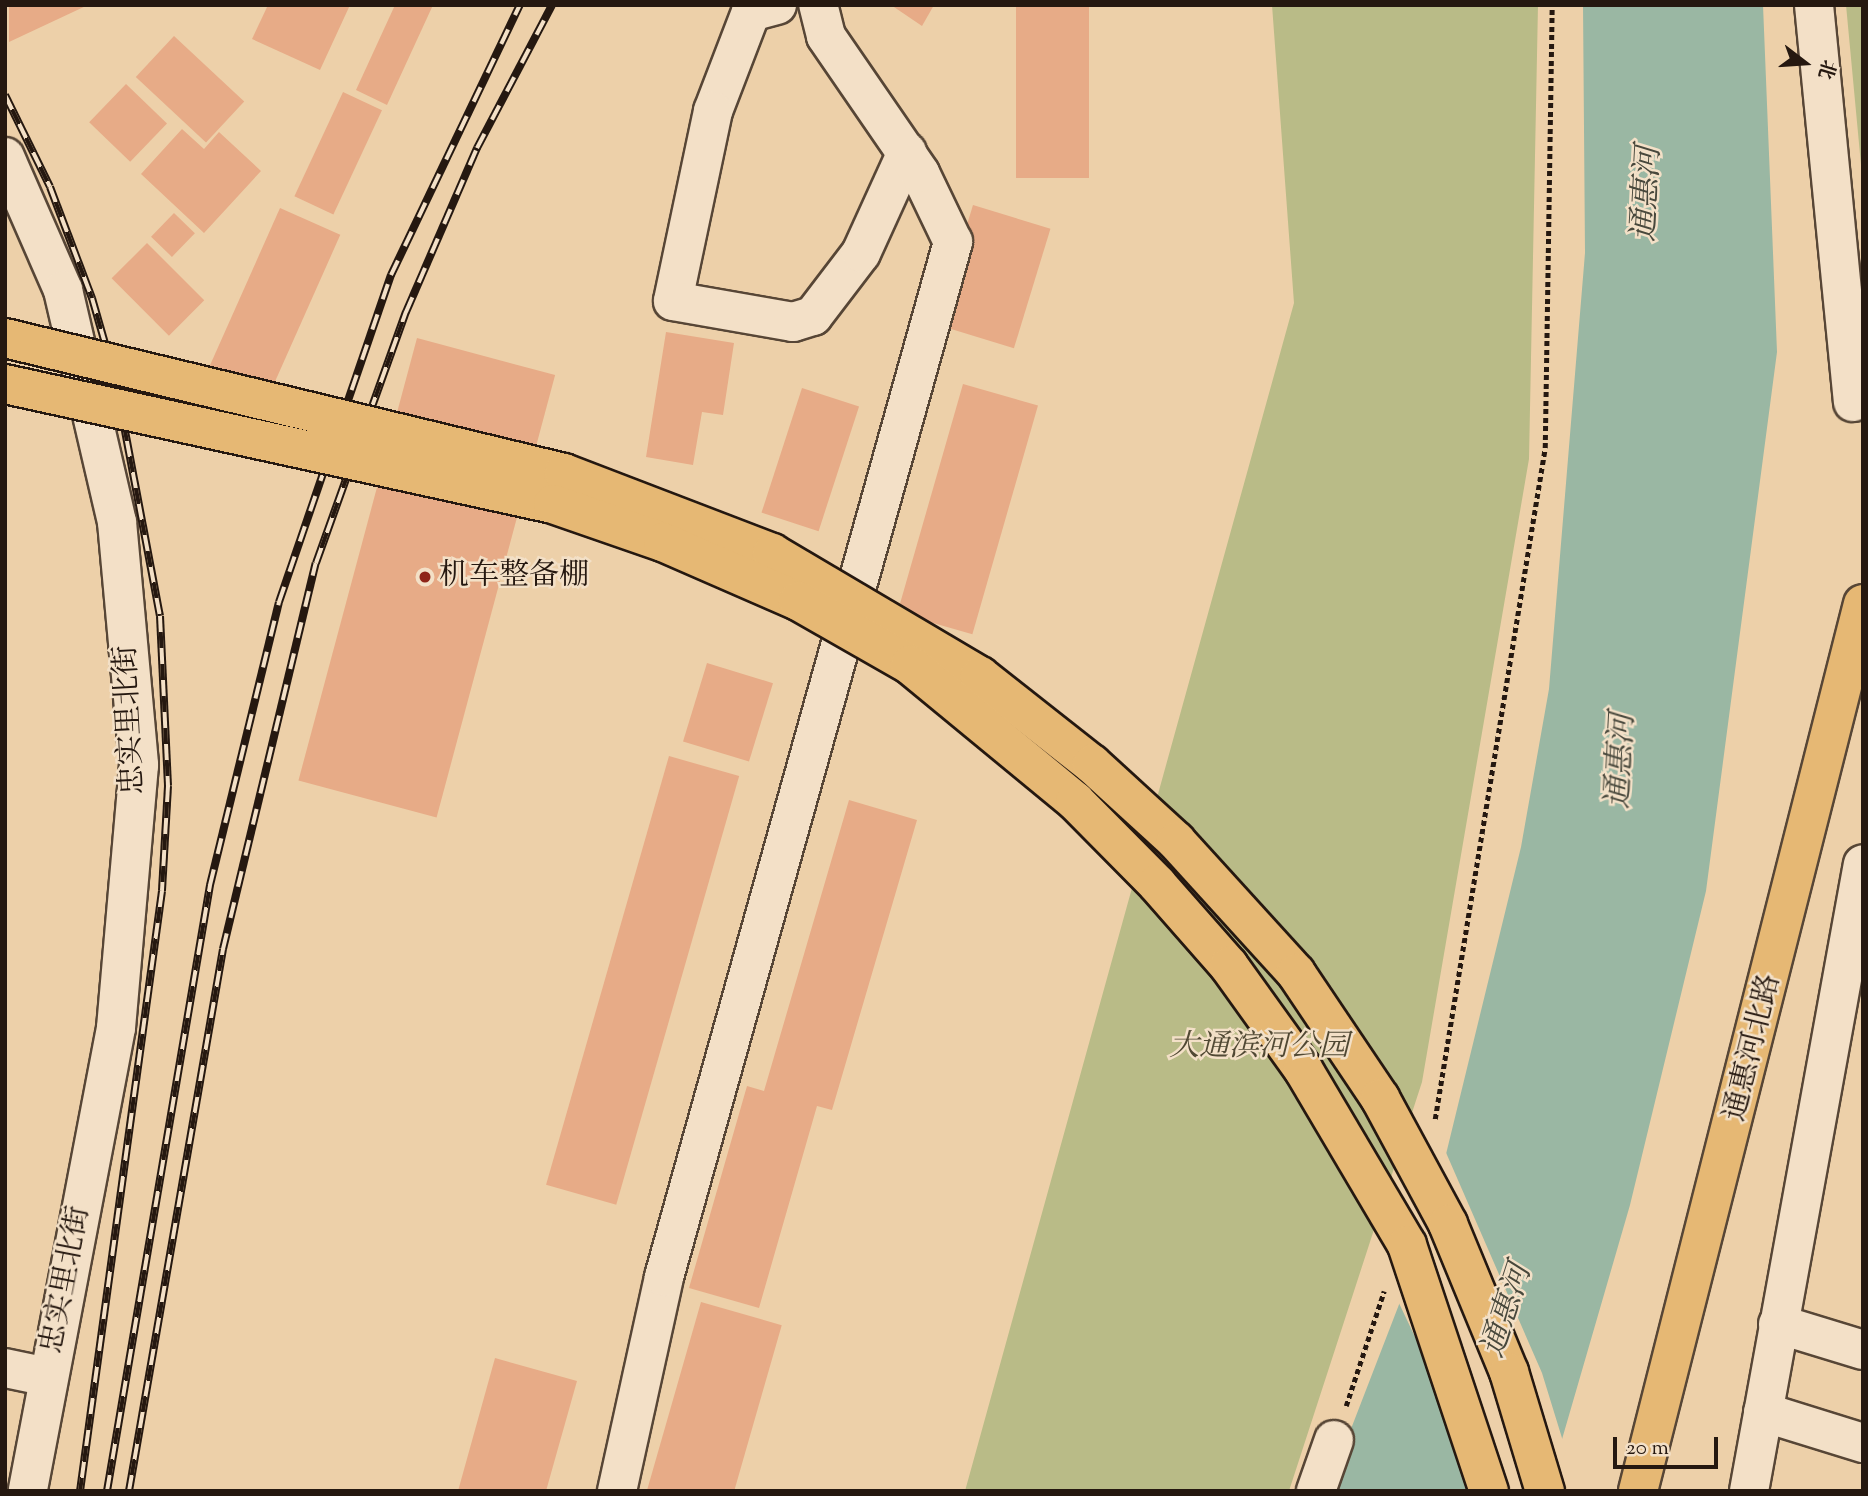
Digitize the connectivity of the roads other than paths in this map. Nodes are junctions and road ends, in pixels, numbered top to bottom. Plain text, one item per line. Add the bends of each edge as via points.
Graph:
1 (777, 5) edge
2 (818, 5) edge
3 (1814, 5) edge
4 (907, 152) junction
5 (5, 157) edge
6 (5, 338) edge
7 (5, 384) edge
8 (1853, 402) dead end
9 (1863, 604) edge
10 (1863, 864) edge
11 (1778, 1324) junction
12 (1863, 1350) edge
13 (5, 1368) edge
14 (48, 1377) junction
15 (1763, 1412) junction
16 (1334, 1440) road end
17 (1863, 1443) edge
18 (28, 1491) edge
19 (617, 1491) edge
20 (1316, 1491) edge
21 (1489, 1491) edge
22 (1545, 1491) edge
23 (1639, 1491) edge
24 (1749, 1491) edge

1 - 4 street via 751,12 712,111 673,301 793,322 813,316 861,253
2 - 4 street via 826,36
3 - 8 street
4 - 19 street via 953,242 664,1277
5 - 14 street, 忠实里北街 via 63,289 117,522 139,765 116,1028
6 - 22 highway, bridge via 577,477 772,553 980,676 1092,764 1176,841 1296,973 1380,1098 1448,1224 1509,1372
7 - 21 highway, bridge via 553,504 663,542 798,601 940,688 1065,793 1157,884 1229,966 1303,1069 1407,1245
9 - 23 highway, 通惠河北路
10 - 11 street
11 - 12 street
11 - 15 street
13 - 14 street
14 - 18 street, 忠实里北街
15 - 17 street
15 - 24 street
16 - 20 street

